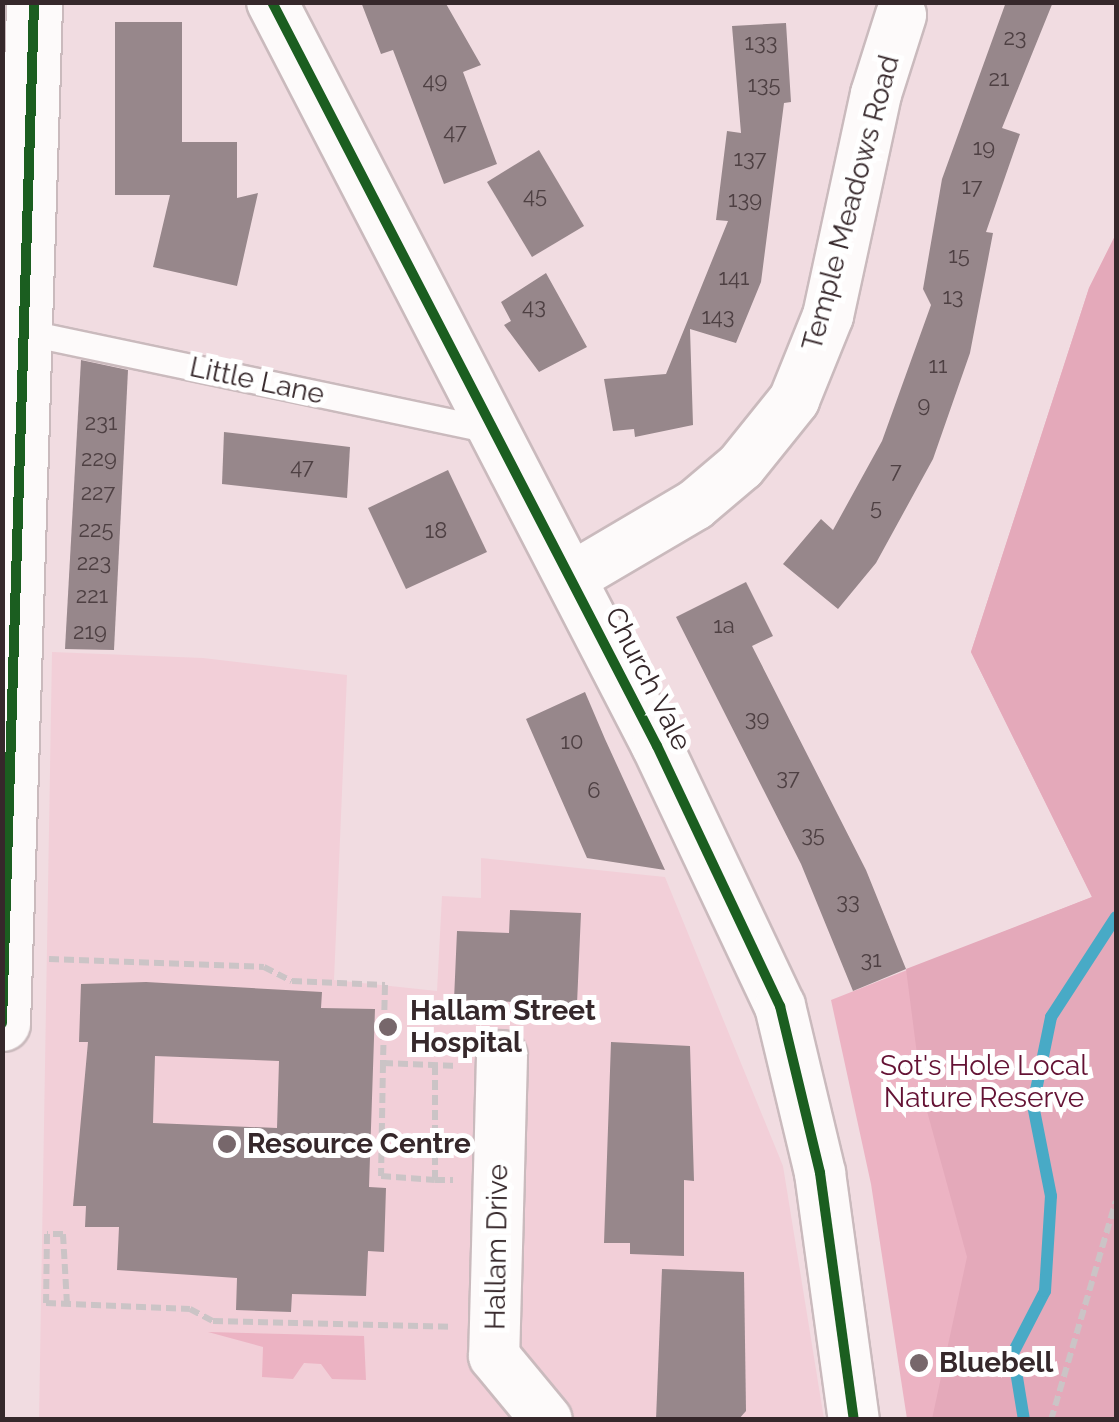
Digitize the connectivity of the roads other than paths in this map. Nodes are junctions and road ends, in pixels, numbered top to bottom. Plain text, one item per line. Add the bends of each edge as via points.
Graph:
1 (34, 2) edge
2 (272, 2) edge
3 (900, 7) edge
4 (14, 356) edge
5 (495, 431) junction
6 (571, 578) junction
7 (3, 958) edge
8 (2, 1023) edge
9 (502, 1062) road end
10 (547, 1420) edge
11 (854, 1420) edge

1 - 4 street
2 - 5 street, Church Vale
3 - 6 street, Temple Meadows Road via 828,316 794,400 741,466 695,505
4 - 5 lane, Little Lane
4 - 7 street
5 - 6 street, Church Vale
6 - 11 street, Church Vale via 790,1035 820,1173
7 - 8 street
9 - 10 street, Hallam Drive via 494,1356

